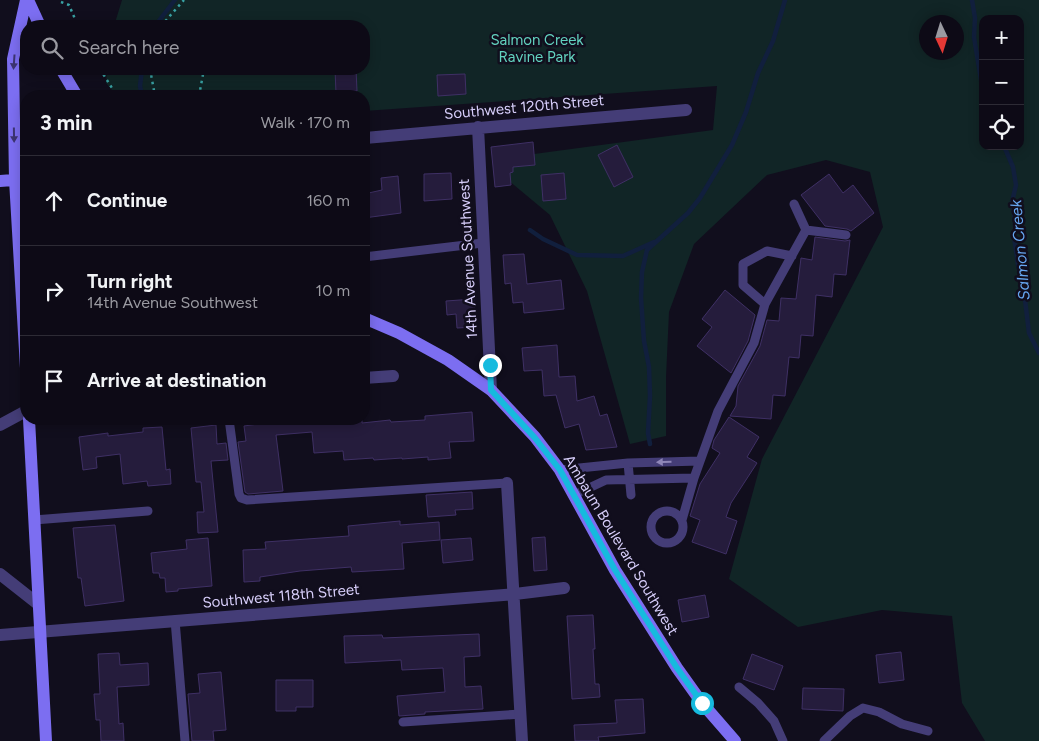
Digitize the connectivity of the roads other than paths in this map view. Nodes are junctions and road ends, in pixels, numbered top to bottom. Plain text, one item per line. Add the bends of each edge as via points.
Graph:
1 (27, 0) edge
2 (22, 20) edge
3 (37, 20) edge
4 (20, 30) edge
5 (65, 75) edge
6 (74, 90) edge
7 (686, 110) dead end
8 (478, 127) junction
9 (370, 138) edge
10 (20, 164) edge
11 (20, 179) edge
12 (0, 181) edge
13 (794, 204) dead end
14 (806, 230) junction
15 (846, 235) dead end
16 (483, 243) junction
17 (370, 256) edge
18 (792, 256) junction
19 (765, 304) junction
20 (370, 321) edge
21 (394, 376) dead end
22 (370, 378) edge
23 (491, 390) junction
24 (20, 414) edge
25 (0, 425) edge
26 (29, 425) edge
27 (230, 425) edge
28 (700, 461) junction
29 (628, 463) junction
30 (560, 470) junction
31 (694, 478) junction
32 (630, 479) junction
33 (507, 483) joint
34 (574, 495) junction
35 (631, 495) dead end
36 (148, 511) dead end
37 (34, 520) junction
38 (682, 520) dead end
39 (0, 574) edge
40 (564, 588) dead end
41 (514, 594) junction
42 (38, 604) junction
43 (176, 620) junction
44 (41, 631) junction
45 (0, 635) edge
46 (739, 687) dead end
47 (520, 714) junction
48 (403, 722) dead end
49 (928, 731) dead end
50 (46, 741) edge
51 (185, 741) edge
52 (522, 741) edge
53 (735, 741) edge
54 (783, 741) edge
55 (824, 741) edge

1 -> 2 street
1 - 3 street
4 -> 10 street via 13,59
5 - 6 street
7 - 8 street, Southwest 120th Street
8 - 9 street, Southwest 120th Street
8 - 16 street, 14th Avenue Southwest
11 - 12 street
13 - 14 lane
14 - 15 lane
14 - 18 lane
16 - 17 lane
16 - 23 street, 14th Avenue Southwest
18 - 19 lane
18 - 19 lane via 767,251 743,264 743,285
19 - 28 lane via 754,343 718,411
20 - 23 street, Ambaum Boulevard Southwest via 448,360
21 - 22 street
23 - 30 street, Ambaum Boulevard Southwest
24 - 25 street
26 - 37 street
27 - 33 lane via 239,494 247,500
28 -> 29 lane
28 - 31 lane
29 - 30 lane
29 - 32 lane
30 - 34 street, Ambaum Boulevard Southwest
31 - 32 lane
31 - 38 lane
32 - 34 lane via 606,480
32 - 35 lane
33 - 41 street
34 - 53 street, Ambaum Boulevard Southwest via 615,570 677,668
36 - 37 lane
37 - 42 street
39 - 42 street
40 - 41 street, Southwest 118th Street
41 - 43 street, Southwest 118th Street
41 - 47 street
42 - 44 street
43 - 44 street, Southwest 118th Street
43 - 51 lane
44 - 45 street, Southwest 118th Street
44 - 50 street
46 - 54 lane via 774,721
47 - 48 lane
47 - 52 street
49 - 55 lane via 863,708

